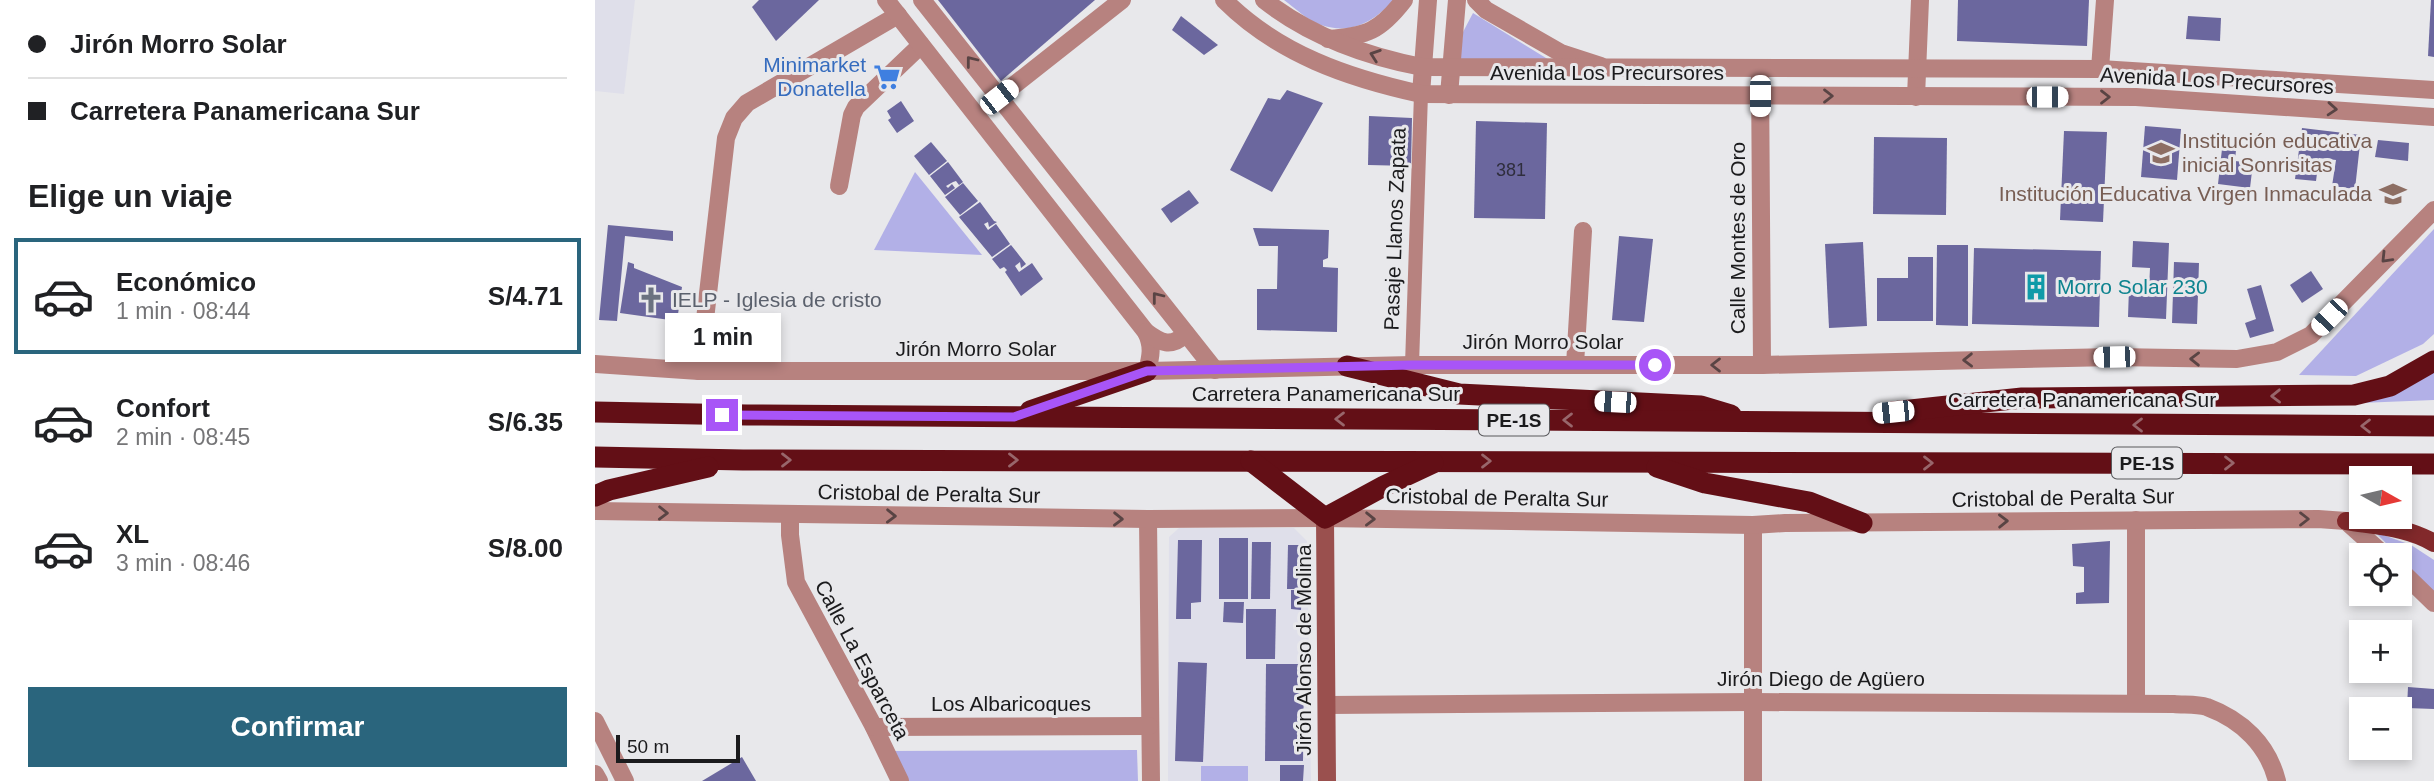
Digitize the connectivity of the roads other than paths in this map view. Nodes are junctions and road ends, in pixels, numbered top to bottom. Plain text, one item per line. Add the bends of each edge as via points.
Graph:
1 (886, 0) edge
2 (922, 0) edge
3 (1122, 0) edge
4 (1224, 0) edge
5 (1264, 0) edge
6 (1404, 0) edge
7 (1428, 0) edge
8 (1457, 0) edge
9 (1476, 0) edge
10 (1920, 0) edge
11 (2105, 0) edge
12 (898, 15) junction
13 (1328, 40) junction
14 (921, 45) junction
15 (1422, 67) junction
16 (1452, 68) junction
17 (1611, 69) junction
18 (1760, 69) junction
19 (1917, 69) junction
20 (2101, 69) junction
21 (2392, 86) junction
22 (2434, 90) edge
23 (1420, 94) junction
24 (1450, 95) junction
25 (1760, 96) junction
26 (999, 97) junction
27 (1916, 97) junction
28 (2391, 113) junction
29 (2431, 119) edge
30 (839, 186) dead end
31 (2434, 210) edge
32 (1583, 231) dead end
33 (1146, 332) junction
34 (1186, 334) junction
35 (2434, 361) edge
36 (595, 364) edge
37 (1412, 365) junction
38 (1575, 365) junction
39 (1762, 365) junction
40 (1347, 366) junction
41 (1215, 370) junction
42 (699, 371) junction
43 (1147, 371) junction
44 (595, 412) edge
45 (1014, 417) junction
46 (1756, 423) junction
47 (1789, 423) junction
48 (2434, 426) edge
49 (595, 457) edge
50 (743, 460) junction
51 (1251, 461) junction
52 (1438, 461) junction
53 (1639, 461) junction
54 (2434, 464) edge
55 (595, 496) edge
56 (595, 511) edge
57 (790, 515) junction
58 (1325, 518) junction
59 (1148, 519) junction
60 (2136, 520) junction
61 (2346, 521) junction
62 (1862, 523) junction
63 (1753, 525) junction
64 (2371, 543) edge
65 (2434, 543) edge
66 (2412, 582) edge
67 (2434, 603) edge
68 (1753, 702) junction
69 (2136, 702) junction
70 (1328, 705) junction
71 (595, 721) edge
72 (1149, 726) junction
73 (874, 727) junction
74 (595, 774) edge
75 (599, 781) edge
76 (625, 781) edge
77 (900, 781) edge
78 (1151, 781) edge
79 (1327, 781) edge
80 (1753, 781) edge
81 (2277, 781) edge

1 - 12 street
26 -> 2 street
3 - 26 street
4 - 23 street, Avenida Los Precursores via 1256,28 1316,63
5 - 13 street, Avenida Los Precursores
6 - 13 street via 1367,34
7 - 15 street
8 - 16 street
9 - 17 street via 1561,53
10 - 19 street
11 - 20 street
12 - 14 street
12 - 42 street via 747,103 734,118 726,138
15 -> 13 street, Avenida Los Precursores
14 - 30 street via 856,107
14 - 33 street
15 - 16 street, Avenida Los Precursores
15 - 23 street
16 - 17 street, Avenida Los Precursores
16 - 24 street
17 - 18 street, Avenida Los Precursores
18 - 19 street, Avenida Los Precursores
18 - 25 street, Calle Montes de Oro
19 - 20 street, Avenida Los Precursores
19 - 27 street
20 - 21 street, Avenida Los Precursores
21 - 22 street, Avenida Los Precursores
21 - 28 street via 2404,91 2406,105
23 - 24 street, Avenida Los Precursores
23 - 37 street, Pasaje Llanos Zapata
24 - 25 street, Avenida Los Precursores
25 -> 27 street, Avenida Los Precursores
25 - 39 street, Calle Montes de Oro
34 -> 26 street
27 -> 28 street, Avenida Los Precursores via 2136,97
28 - 29 street, Avenida Los Precursores
31 -> 39 street, Jirón Morro Solar via 2311,335 2277,352 2237,359 2114,357
32 - 38 street
33 - 34 street via 1170,344
33 - 43 street via 1152,355
34 - 41 street
35 -> 47 highway via 2390,386 2354,395 2022,398
36 - 42 street, Jirón Morro Solar
37 - 38 street, Jirón Morro Solar
37 - 40 street, Jirón Morro Solar
39 -> 38 street, Jirón Morro Solar
40 - 41 street, Jirón Morro Solar
40 - 46 highway via 1459,394 1701,406
41 - 43 street, Jirón Morro Solar
42 - 43 street, Jirón Morro Solar
43 - 45 highway
44 - 45 highway, Carretera Panamericana Sur / PE-1S
46 -> 45 highway, Carretera Panamericana Sur / PE-1S
46 - 47 highway, Carretera Panamericana Sur / PE-1S
48 -> 47 highway, Carretera Panamericana Sur / PE-1S
49 - 50 highway, PE-1S
50 -> 51 highway, PE-1S
50 - 55 highway
51 - 52 highway, PE-1S
51 - 58 highway
52 -> 53 highway, PE-1S
52 - 58 highway
53 -> 54 highway, PE-1S
53 - 62 highway via 1705,483 1809,502
56 -> 57 street, Cristobal de Peralta Sur
57 -> 59 street, Cristobal de Peralta Sur
57 - 73 street, Calle La Esparceta via 796,582
58 - 59 street, Cristobal de Peralta Sur
58 -> 63 street, Cristobal de Peralta Sur
58 - 70 main road, Jirón Alonso de Molina
59 - 72 street
60 -> 61 street, Cristobal de Peralta Sur
62 -> 60 street, Cristobal de Peralta Sur
60 - 69 street
61 - 64 street
61 - 65 main road via 2399,529
62 - 63 street, Cristobal de Peralta Sur
63 - 68 street
66 - 67 street
68 - 69 street, Jirón Diego de Agüero
68 - 70 street, Jirón Diego de Agüero
68 - 80 street
69 - 81 street, Jirón Diego de Agüero via 2205,706 2232,719 2258,740
70 - 79 main road, Jirón Alonso de Molina
71 - 76 street
72 - 73 street, Los Albaricoques
72 - 78 street
73 - 77 street, Calle La Esparceta
74 - 75 street

